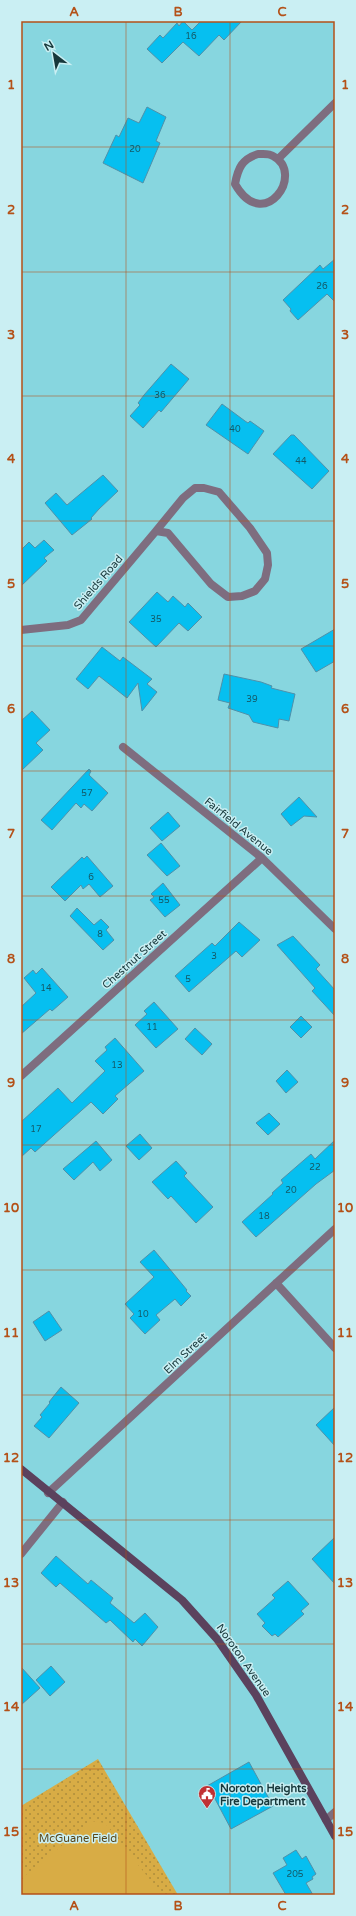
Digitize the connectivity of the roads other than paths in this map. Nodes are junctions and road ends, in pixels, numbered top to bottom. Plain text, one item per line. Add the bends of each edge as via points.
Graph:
1 (335, 103) edge
2 (278, 159) junction
3 (156, 531) junction
4 (21, 630) edge
5 (123, 747) dead end
6 (262, 858) junction
7 (335, 929) edge
8 (21, 1076) edge
9 (335, 1229) edge
10 (276, 1283) junction
11 (335, 1348) edge
12 (21, 1469) edge
13 (48, 1493) junction
14 (63, 1502) junction
15 (21, 1554) edge
16 (335, 1812) edge
17 (326, 1820) junction
18 (335, 1836) edge

1 - 2 street
2 - 2 street via 284,170 284,188 278,196 270,203 259,203 241,195 234,184 242,163 250,156 258,154 272,155
3 - 3 street, Shields Road via 168,533 211,584 228,597 242,596 255,591 265,579 268,565 266,553 250,528 219,492 195,488 183,498
3 - 4 street, Shields Road via 81,620
5 - 6 street, Fairfield Avenue
6 - 7 street, Fairfield Avenue
6 - 8 street, Chestnut Street
9 - 10 street, Elm Street
10 - 11 street
10 - 13 street, Elm Street
12 - 13 main road, Noroton Avenue
13 - 14 main road, Noroton Avenue
14 - 15 street
14 - 17 main road, Noroton Avenue via 182,1600 217,1639 256,1695
16 - 17 street
17 - 18 main road, Noroton Avenue

